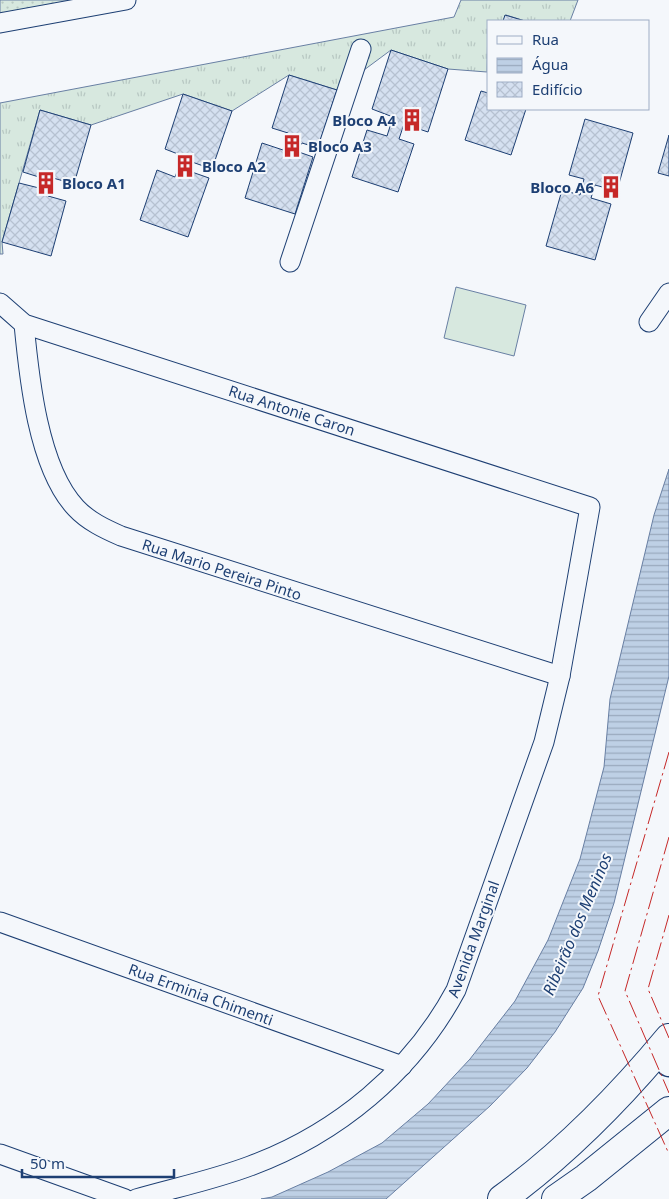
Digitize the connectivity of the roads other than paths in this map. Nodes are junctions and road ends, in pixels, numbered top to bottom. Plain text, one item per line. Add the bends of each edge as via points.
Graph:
1 (126, 0) edge
2 (0, 23) edge
3 (361, 49) dead end
4 (290, 262) dead end
5 (669, 293) edge
6 (0, 303) edge
7 (649, 322) dead end
8 (24, 324) junction
9 (590, 507) joint
10 (560, 676) junction
11 (0, 922) edge
12 (666, 1050) edge
13 (402, 1066) junction
14 (669, 1111) edge
15 (0, 1154) edge
16 (125, 1199) edge
17 (136, 1199) edge
18 (502, 1199) edge
19 (556, 1199) edge

1 - 2 street
3 - 4 street
5 - 7 street
6 - 8 street, Rua Antonie Caron
8 - 9 street, Rua Antonie Caron
8 - 10 street, Rua Mario Pereira Pinto via 39,428 57,479 75,508 96,524 121,536
9 - 10 street, Avenida Marginal
10 - 13 street, Avenida Marginal via 544,742 456,990 421,1046
11 - 13 street, Rua Erminia Chimenti
12 - 18 main road via 575,1139
13 - 17 street, Avenida Marginal via 334,1125 295,1147 249,1166
14 - 19 main road
15 - 16 street

